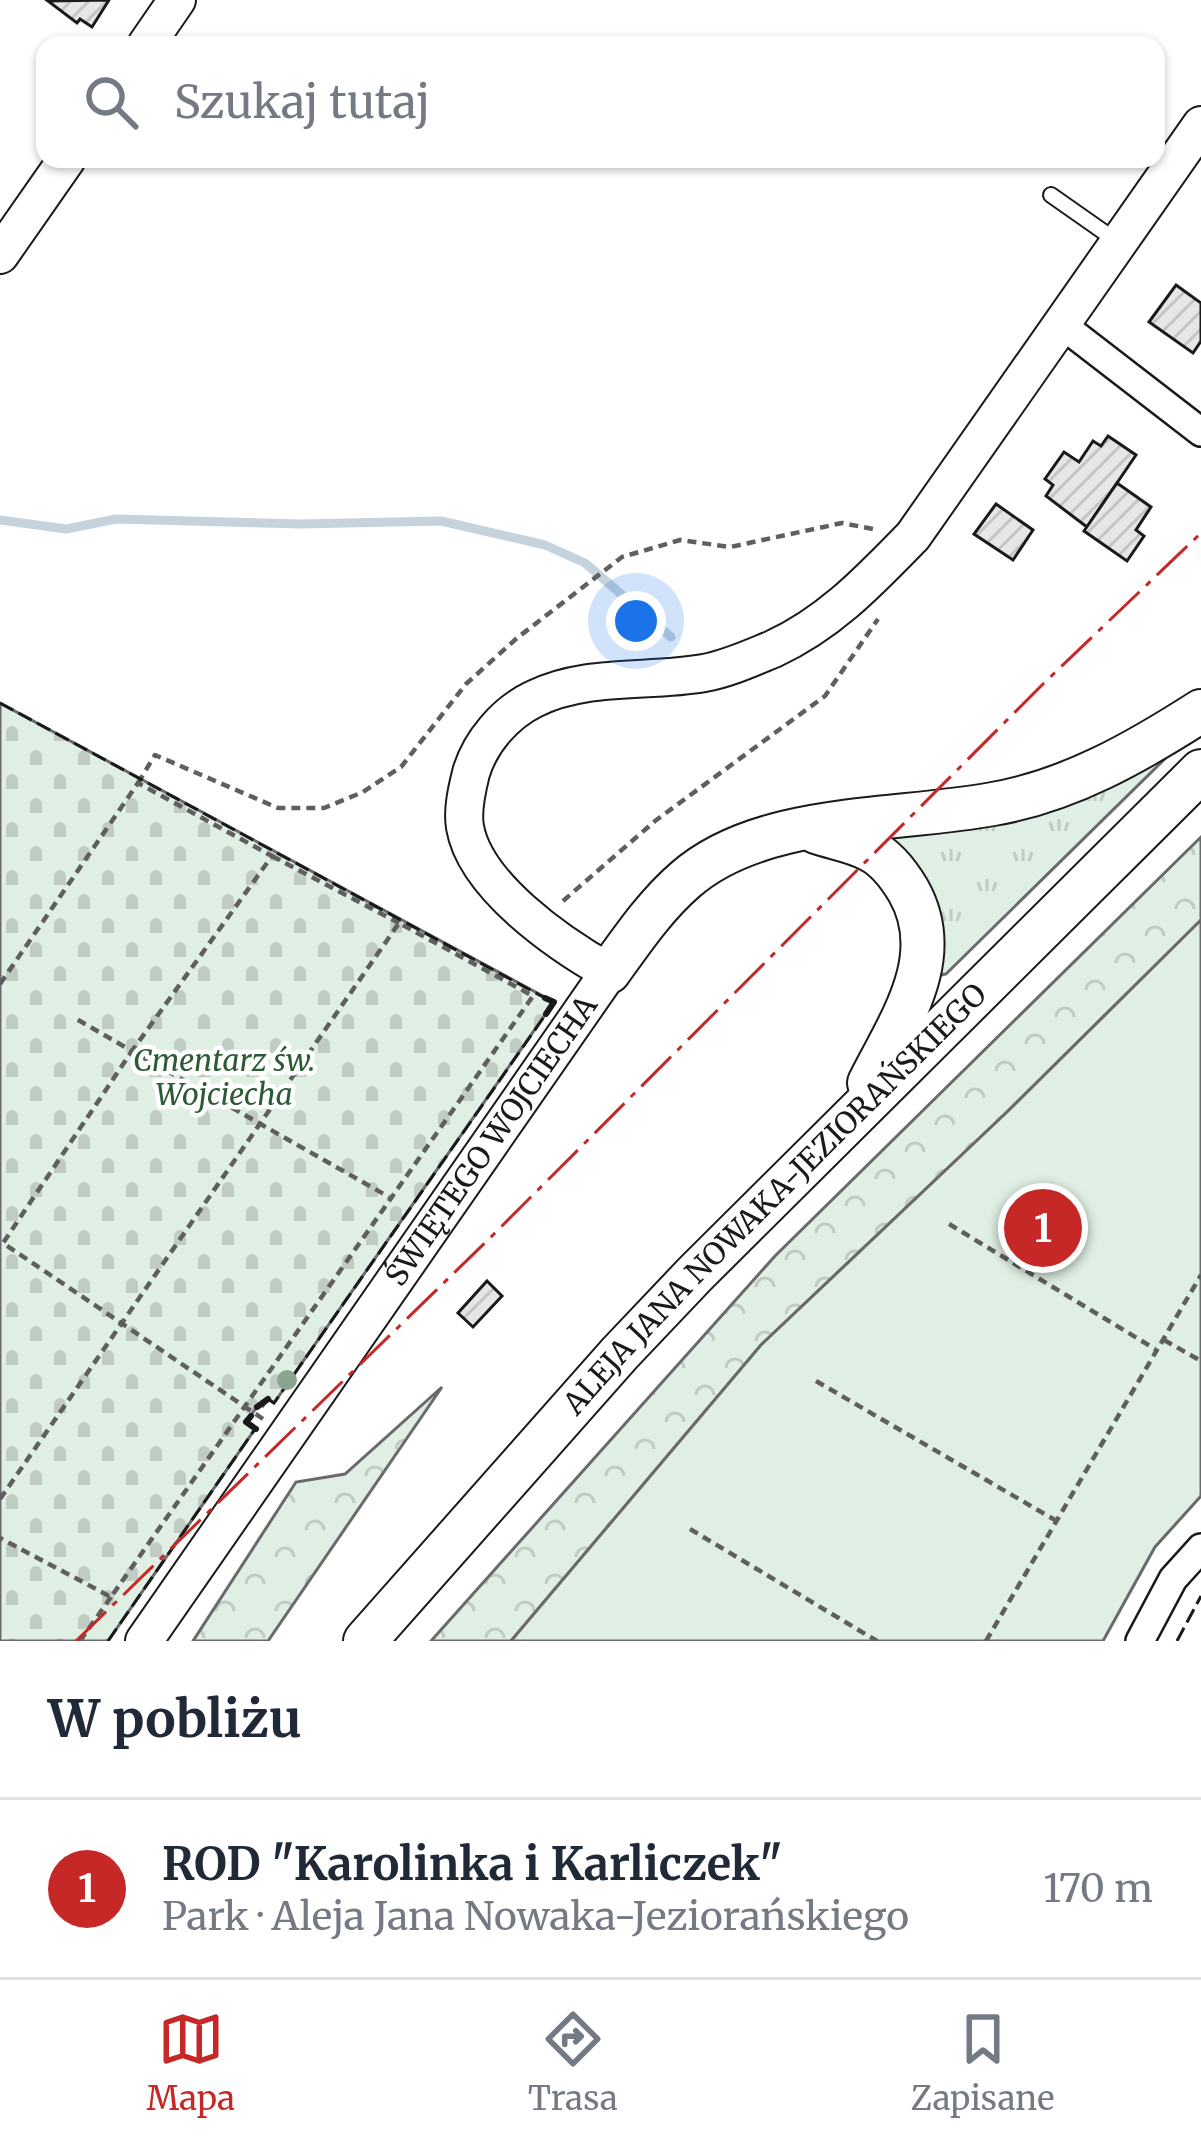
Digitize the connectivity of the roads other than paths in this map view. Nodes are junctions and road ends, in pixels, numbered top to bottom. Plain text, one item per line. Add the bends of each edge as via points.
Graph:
1 (177, 0) edge
2 (152, 36) edge
3 (1201, 125) edge
4 (60, 168) edge
5 (1051, 195) dead end
6 (1118, 242) junction
7 (2, 246) edge
8 (1061, 324) junction
9 (1201, 432) edge
10 (1201, 711) edge
11 (1201, 771) edge
12 (809, 830) junction
13 (609, 972) junction
14 (854, 1113) junction
15 (1201, 1548) edge
16 (143, 1641) edge
17 (365, 1641) edge
18 (1140, 1641) edge

1 - 2 street
3 - 6 street, ŚWIĘTEGO WOJCIECHA
4 - 7 street
5 - 6 lane
6 - 8 street, ŚWIĘTEGO WOJCIECHA
8 - 9 street
8 - 13 street, ŚWIĘTEGO WOJCIECHA via 904,545 808,632 706,673 570,686 532,699 499,724 476,757 466,791 465,826 477,860 503,894
10 - 12 main road via 1115,763 1052,788 996,804
11 - 14 main road, ALEJA JANA NOWAKA-JEZIORAŃSKIEGO
12 - 13 main road via 745,844 686,878
12 - 14 main road via 872,850 899,873 926,946 913,995
13 - 16 street, ŚWIĘTEGO WOJCIECHA
14 - 17 main road, ALEJA JANA NOWAKA-JEZIORAŃSKIEGO via 620,1353
15 - 18 street via 1172,1580

